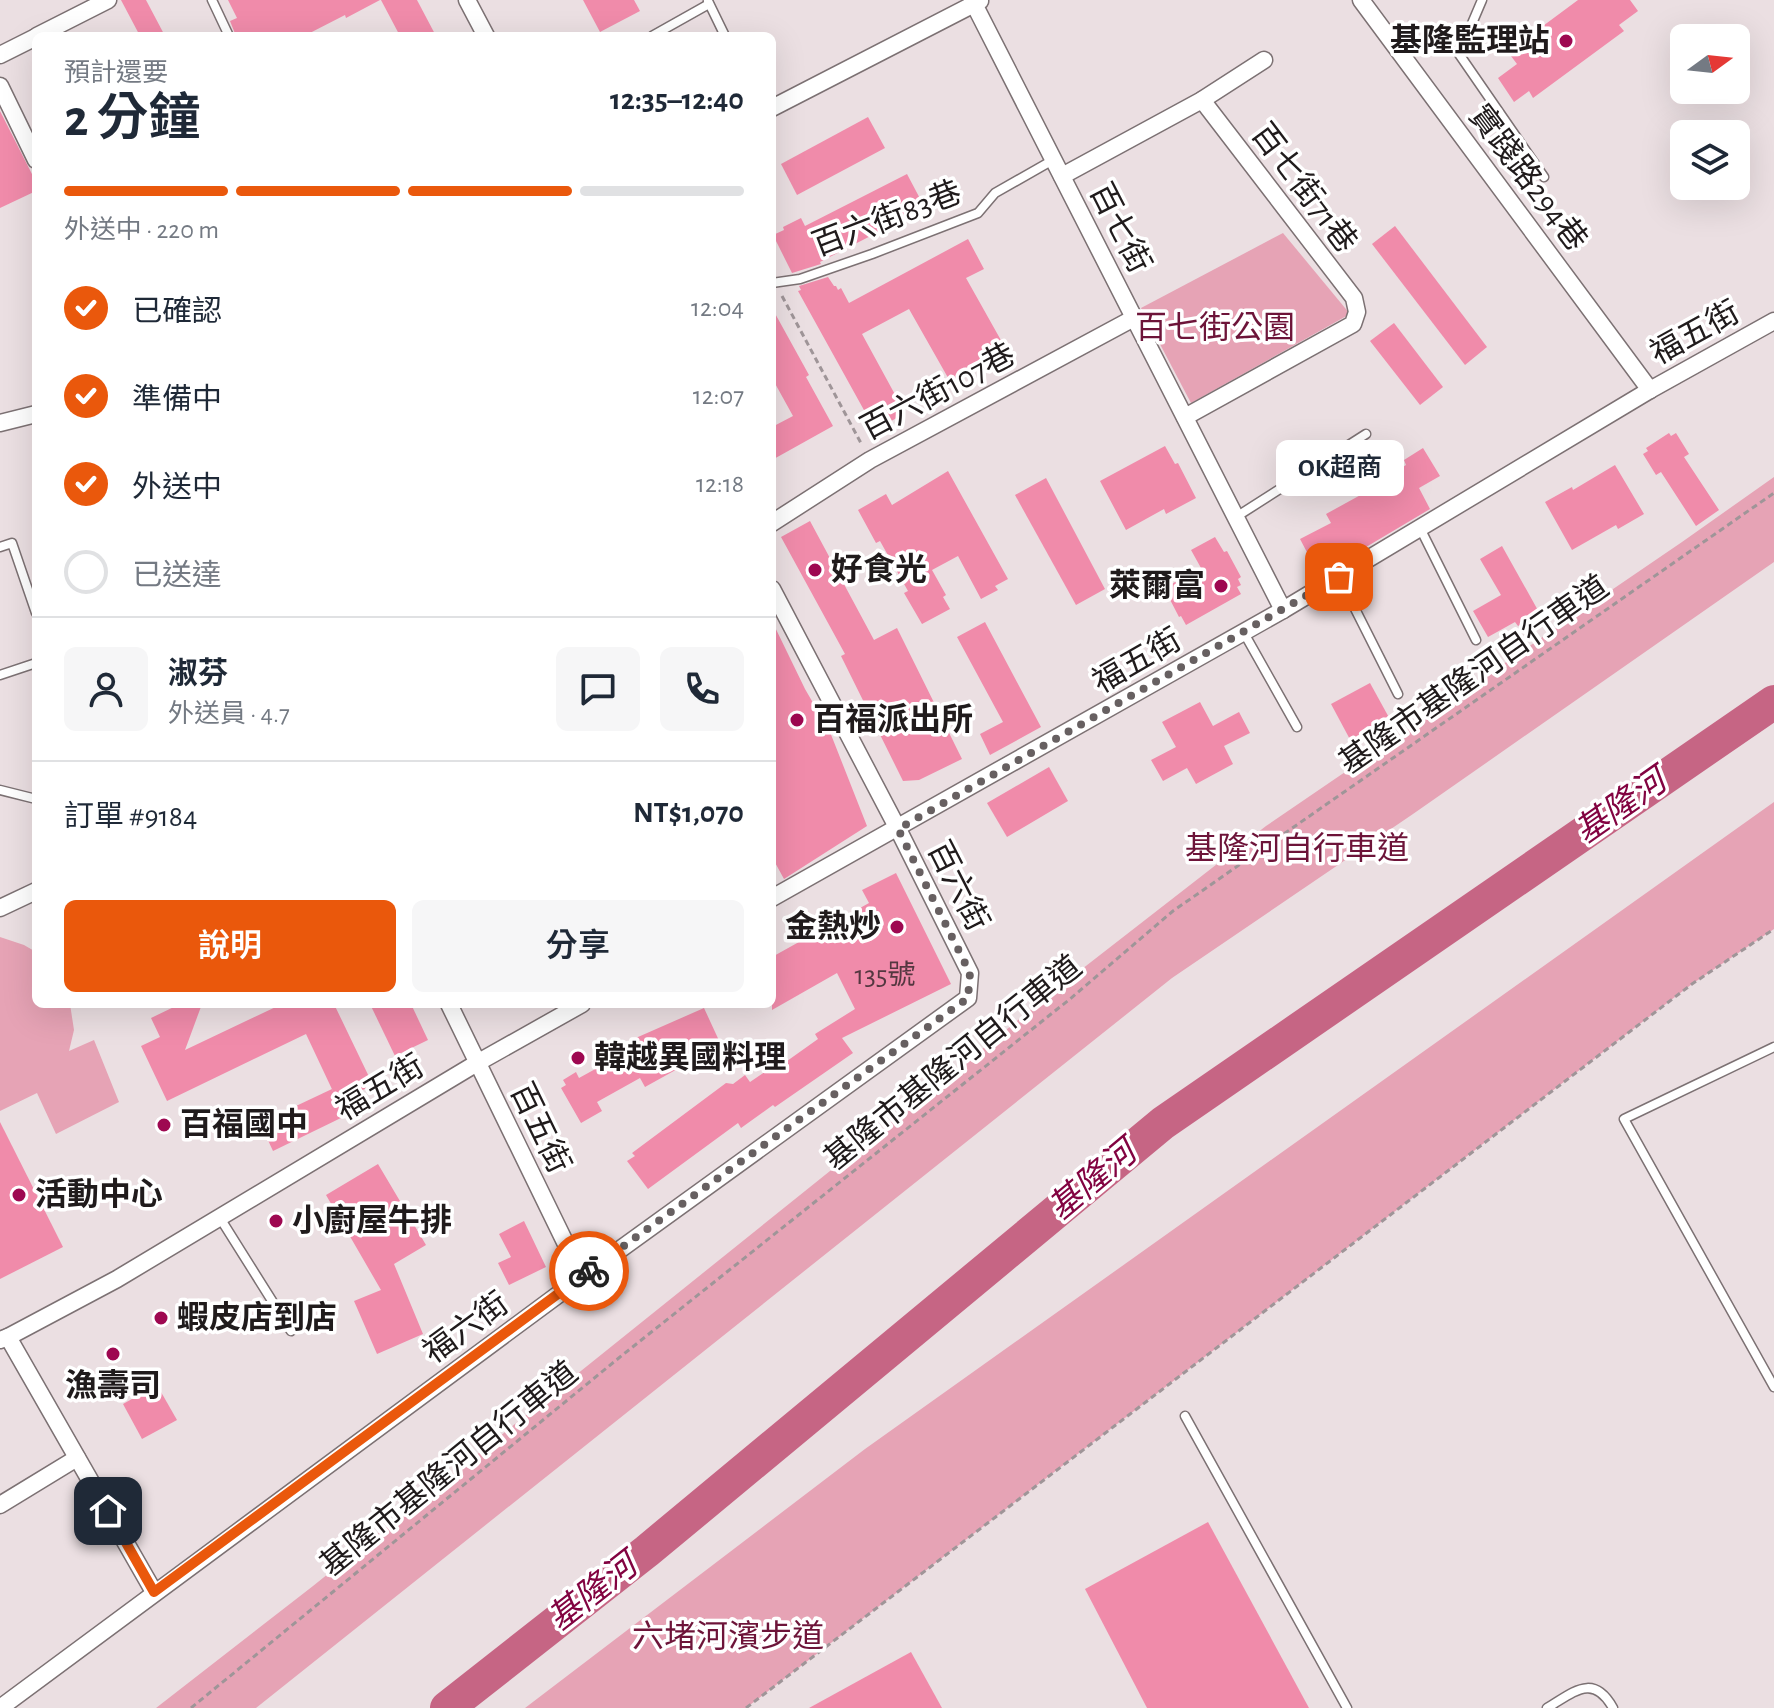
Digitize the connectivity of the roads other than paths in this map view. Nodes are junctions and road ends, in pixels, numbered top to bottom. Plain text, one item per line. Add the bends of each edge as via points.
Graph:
1 (108, 0) edge
2 (212, 0) edge
3 (467, 0) edge
4 (1361, 0) edge
5 (1482, 0) edge
6 (976, 1) edge
7 (708, 2) edge
8 (45, 32) edge
9 (227, 32) edge
10 (484, 32) edge
11 (659, 32) edge
12 (723, 32) edge
13 (32, 39) edge
14 (0, 55) edge
15 (1264, 60) dead end
16 (0, 86) edge
17 (1202, 100) junction
18 (776, 106) edge
19 (32, 152) edge
20 (1053, 160) junction
21 (1062, 176) junction
22 (1544, 177) dead end
23 (776, 282) edge
24 (1134, 318) junction
25 (1774, 321) edge
26 (1650, 390) junction
27 (32, 415) edge
28 (1185, 417) junction
29 (0, 423) edge
30 (1366, 434) dead end
31 (1236, 517) junction
32 (776, 520) edge
33 (1420, 528) junction
34 (0, 547) edge
35 (1339, 577) junction
36 (776, 597) edge
37 (32, 601) edge
38 (1283, 610) junction
39 (1244, 633) junction
40 (1476, 640) dead end
41 (32, 664) edge
42 (0, 675) edge
43 (1398, 694) dead end
44 (1297, 727) dead end
45 (0, 790) edge
46 (32, 798) edge
47 (898, 829) junction
48 (32, 893) edge
49 (776, 896) edge
50 (0, 908) edge
51 (968, 998) joint
52 (451, 1008) edge
53 (575, 1008) edge
54 (1774, 1047) edge
55 (477, 1063) junction
56 (220, 1217) junction
57 (582, 1277) junction
58 (291, 1331) dead end
59 (4, 1338) edge
60 (1774, 1387) edge
61 (1185, 1416) dead end
62 (77, 1458) junction
63 (0, 1505) edge
64 (154, 1592) junction
65 (0, 1708) edge
66 (1347, 1708) edge
67 (1547, 1708) edge
68 (1613, 1708) edge

1 - 8 street
2 - 9 lane
3 - 10 street
4 - 26 street, 實踐路294巷
5 - 22 lane via 1459,54
6 - 18 street
6 - 20 street, 百七街
7 - 11 lane
7 - 12 lane
13 - 14 street
15 - 17 street
16 - 19 street
17 - 21 street
17 - 28 street, 百七街71巷 via 1354,298 1357,312 1353,324
20 - 21 street, 百七街
20 - 23 lane, 百六街83巷 via 995,193 978,213 800,279
21 - 24 street, 百七街
24 - 28 street, 百七街
24 - 32 street, 百六街107巷 via 870,460
25 - 26 street, 福五街
26 - 33 street, 福五街
27 - 29 street
28 - 31 street, 百七街
30 - 31 lane
31 - 38 street, 百七街
33 - 35 street, 福五街
33 - 40 lane
34 - 37 lane via 12,543
35 - 38 street, 福五街
35 - 43 lane
36 - 47 street, 百六街
38 - 39 street, 福五街
39 - 44 lane
39 - 47 street, 福五街
41 - 42 lane
45 - 46 lane
47 - 49 street, 福五街
47 - 51 street, 百六街 via 970,973
48 - 50 street
51 - 57 street, 福六街
52 - 55 street, 百五街
53 - 55 street, 福五街
54 - 60 lane via 1624,1119
55 - 56 street, 福五街
55 - 57 street, 百五街
56 - 58 lane
56 - 59 street, 福五街
57 - 64 street, 福六街
59 - 62 street
61 - 66 lane
62 - 63 street
62 - 64 street
64 - 65 street, 福六街
67 - 68 lane via 1581,1689 1596,1688

